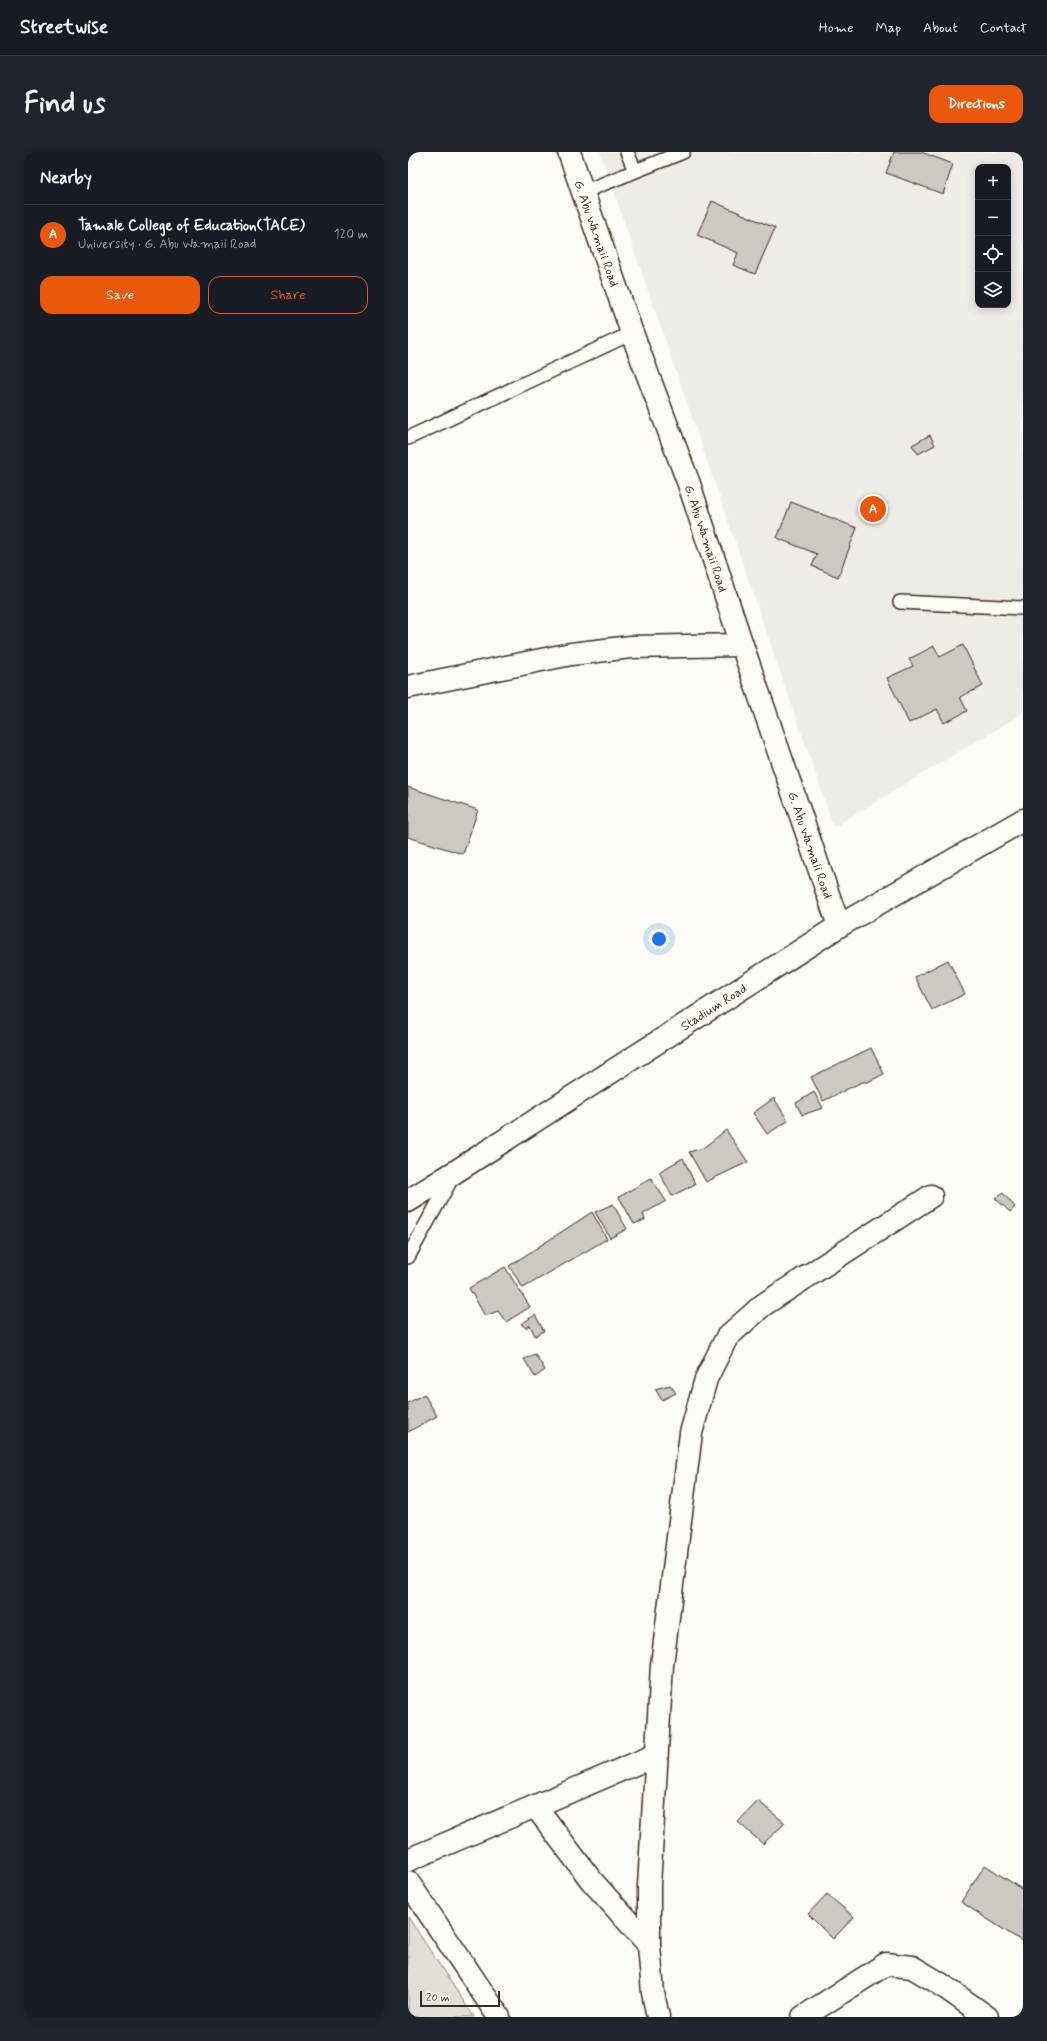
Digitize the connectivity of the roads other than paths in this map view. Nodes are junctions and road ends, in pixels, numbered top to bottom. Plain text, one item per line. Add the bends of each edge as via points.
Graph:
1 (569, 152) edge
2 (627, 152) edge
3 (683, 152) edge
4 (634, 172) junction
5 (583, 192) junction
6 (632, 333) junction
7 (408, 438) edge
8 (900, 602) dead end
9 (1023, 608) edge
10 (742, 645) junction
11 (408, 687) edge
12 (1023, 820) edge
13 (839, 926) junction
14 (455, 1172) junction
15 (931, 1196) dead end
16 (408, 1201) edge
17 (408, 1257) edge
18 (656, 1755) junction
19 (536, 1807) junction
20 (408, 1860) edge
21 (408, 1882) edge
22 (649, 1945) junction
23 (499, 2017) edge
24 (658, 2017) edge
25 (803, 2017) edge
26 (987, 2017) edge

1 - 5 street, G. Abu Wamaii Road
2 - 4 lane
3 - 4 lane
4 - 5 lane
5 - 6 street, G. Abu Wamaii Road
6 - 7 lane
6 - 10 street, G. Abu Wamaii Road via 690,484
8 - 9 lane
10 - 11 street via 631,646 571,654
10 - 13 street, G. Abu Wamaii Road
12 - 13 street, Stadium Road
13 - 14 street, Stadium Road
14 - 16 street, Stadium Road
14 - 17 lane
15 - 18 street via 763,1305 727,1337 706,1379 691,1433 662,1665
18 - 19 street
18 - 22 street via 649,1886
19 - 20 street
19 - 22 street via 591,1880
21 - 23 street
22 - 24 street via 653,1994
25 - 26 street via 886,1964 912,1967

